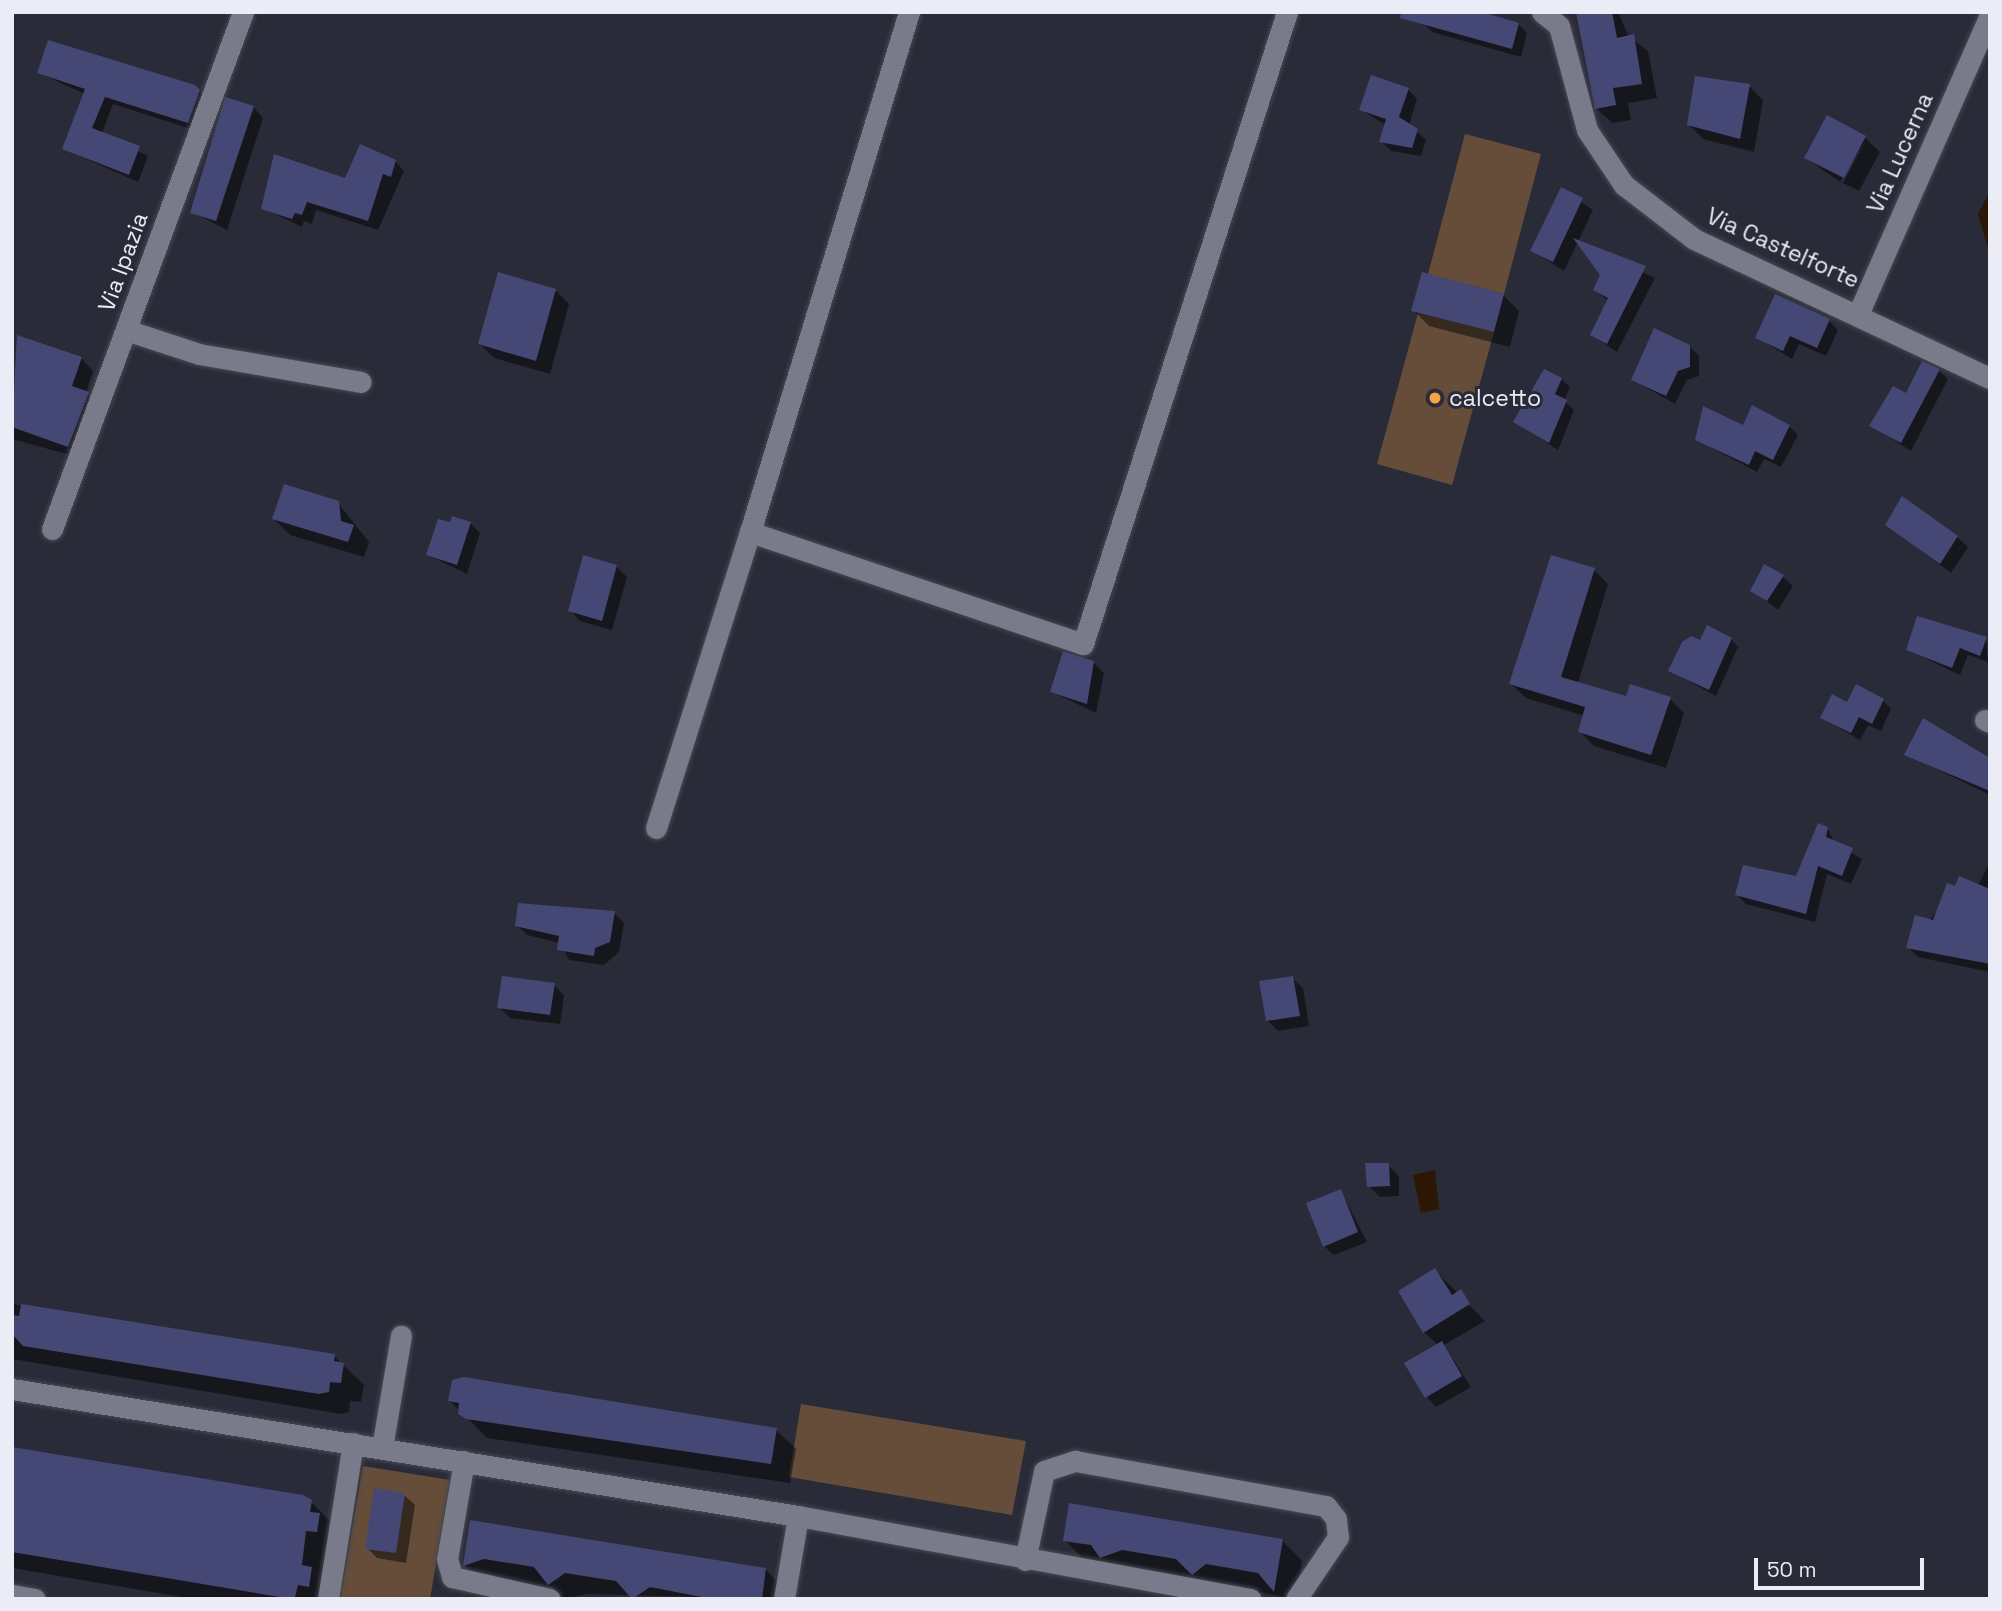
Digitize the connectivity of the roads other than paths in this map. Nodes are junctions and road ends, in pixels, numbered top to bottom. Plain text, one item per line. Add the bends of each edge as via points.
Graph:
1 (243, 12) edge
2 (909, 12) edge
3 (1287, 12) edge
4 (1542, 12) edge
5 (1990, 15) edge
6 (1859, 312) junction
7 (126, 330) junction
8 (1990, 378) edge
9 (361, 382) dead end
10 (52, 529) dead end
11 (750, 532) junction
12 (656, 828) dead end
13 (401, 1336) dead end
14 (12, 1389) edge
15 (354, 1443) junction
16 (382, 1448) junction
17 (464, 1461) junction
18 (798, 1516) junction
19 (1025, 1560) junction
20 (12, 1595) edge
21 (35, 1599) edge
22 (328, 1599) edge
23 (550, 1599) edge
24 (784, 1599) edge
25 (1250, 1599) edge
26 (1296, 1599) edge

1 - 7 street, Via Ipazia
2 - 11 street
3 - 11 street via 1083,644
4 - 6 street, Via Castelforte via 1559,26 1587,130 1624,186 1694,239
5 - 6 street, Via Lucerna
6 - 8 street, Via Castelforte
7 - 9 street via 199,354
7 - 10 street, Via Ipazia
11 - 12 street
13 - 16 street
14 - 15 street
15 - 16 street
15 - 22 street
16 - 17 street
17 - 18 street
17 - 23 street via 447,1559 452,1577
18 - 19 street
18 - 24 street
19 - 25 street
19 - 26 street via 1044,1471 1053,1462 1075,1461 1326,1506 1338,1537
20 - 21 street

